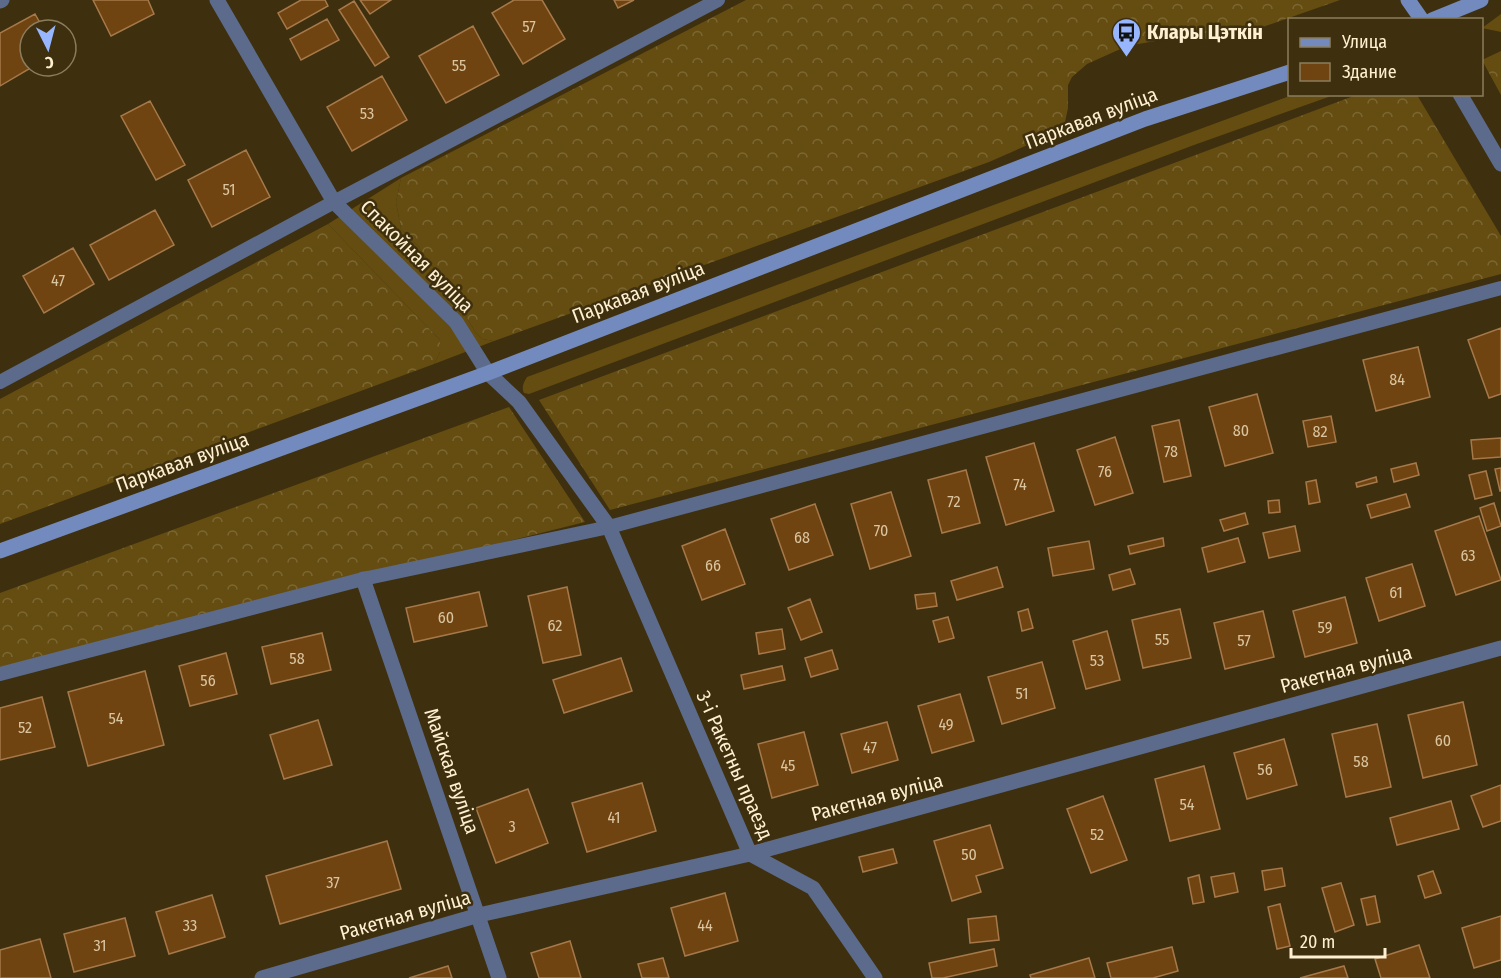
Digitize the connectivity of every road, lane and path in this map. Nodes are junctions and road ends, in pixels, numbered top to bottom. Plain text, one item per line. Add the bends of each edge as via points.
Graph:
1 (217, 0) edge
2 (718, 0) edge
3 (1408, 0) edge
4 (1481, 0) edge
5 (1421, 18) edge
6 (1437, 18) edge
7 (1288, 73) edge
8 (1461, 96) edge
9 (1501, 164) edge
10 (334, 202) junction
11 (1501, 288) edge
12 (488, 373) junction
13 (0, 382) edge
14 (609, 527) junction
15 (0, 551) edge
16 (363, 579) junction
17 (1501, 648) edge
18 (0, 674) edge
19 (750, 854) junction
20 (479, 915) junction
21 (262, 978) edge
22 (499, 978) edge
23 (875, 978) edge

1 - 10 street, Спакойная вуліца
2 - 10 lane
3 - 5 street
4 - 6 street
7 - 12 street, Паркавая вуліца via 1145,119
8 - 9 street
10 - 12 street, Спакойная вуліца via 456,321
10 - 13 lane
11 - 14 lane
12 - 14 street, Спакойная вуліца via 519,402
12 - 15 street, Паркавая вуліца
14 - 16 lane
14 - 19 street, 3-і Ракетны праезд
16 - 18 lane
16 - 20 street, Майская вуліца
17 - 19 street, Ракетная вуліца
19 - 20 street, Ракетная вуліца
19 - 23 street, 3-і Ракетны праезд via 813,888
20 - 21 street, Ракетная вуліца
20 - 22 street, Майская вуліца

